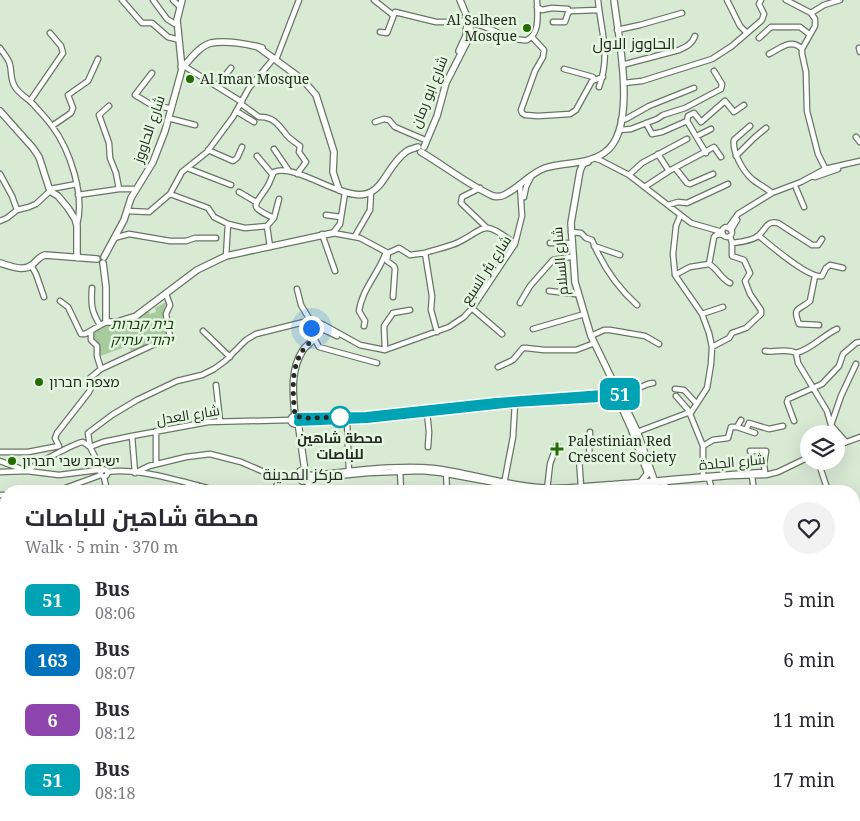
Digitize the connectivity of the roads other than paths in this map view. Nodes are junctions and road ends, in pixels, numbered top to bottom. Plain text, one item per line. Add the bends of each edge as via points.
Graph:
1 (122, 0) edge
2 (153, 0) edge
3 (299, 0) edge
4 (374, 0) edge
5 (460, 0) edge
6 (537, 0) edge
7 (598, 0) edge
8 (614, 0) edge
9 (727, 0) edge
10 (760, 0) edge
11 (786, 0) edge
12 (836, 0) edge
13 (178, 1) edge
14 (537, 7) junction
15 (568, 8) dead end
16 (599, 10) junction
17 (682, 13) dead end
18 (811, 13) junction
19 (393, 15) junction
20 (468, 22) junction
21 (553, 22) dead end
22 (175, 24) junction
23 (617, 30) junction
24 (380, 32) dead end
25 (50, 33) dead end
26 (747, 33) junction
27 (809, 34) junction
28 (695, 36) dead end
29 (532, 37) junction
30 (759, 38) dead end
31 (176, 39) junction
32 (0, 48) edge
33 (802, 49) junction
34 (769, 54) dead end
35 (276, 57) junction
36 (98, 59) dead end
37 (622, 65) junction
38 (182, 67) junction
39 (231, 68) dead end
40 (564, 69) dead end
41 (714, 71) dead end
42 (152, 73) dead end
43 (603, 77) junction
44 (594, 79) junction
45 (624, 84) junction
46 (216, 86) junction
47 (599, 87) dead end
48 (694, 88) dead end
49 (30, 101) junction
50 (241, 103) junction
51 (744, 105) dead end
52 (109, 106) dead end
53 (168, 108) junction
54 (0, 111) edge
55 (236, 111) junction
56 (168, 118) junction
57 (622, 120) junction
58 (687, 121) junction
59 (254, 122) dead end
60 (375, 122) dead end
61 (646, 123) junction
62 (195, 124) dead end
63 (52, 126) junction
64 (750, 126) dead end
65 (766, 128) dead end
66 (711, 129) dead end
67 (620, 130) junction
68 (697, 136) junction
69 (856, 137) dead end
70 (423, 139) junction
71 (687, 139) dead end
72 (860, 142) edge
73 (242, 147) dead end
74 (274, 149) dead end
75 (421, 149) junction
76 (208, 150) junction
77 (706, 153) junction
78 (603, 154) junction
79 (658, 154) junction
80 (257, 156) dead end
81 (736, 156) junction
82 (721, 157) dead end
83 (594, 158) junction
84 (580, 162) junction
85 (604, 162) junction
86 (860, 162) edge
87 (187, 168) junction
88 (676, 169) junction
89 (289, 171) junction
90 (669, 171) junction
91 (826, 171) junction
92 (535, 173) junction
93 (0, 174) edge
94 (272, 174) junction
95 (297, 174) junction
96 (713, 174) dead end
97 (629, 175) junction
98 (6, 183) junction
99 (0, 184) edge
100 (77, 184) junction
101 (521, 184) junction
102 (728, 184) dead end
103 (231, 185) dead end
104 (646, 186) junction
105 (119, 188) junction
106 (133, 188) junction
107 (480, 188) junction
108 (796, 188) junction
109 (513, 189) junction
110 (50, 190) junction
111 (342, 191) junction
112 (239, 192) dead end
113 (371, 192) junction
114 (772, 193) junction
115 (170, 194) junction
116 (78, 195) junction
117 (523, 195) junction
118 (279, 199) dead end
119 (256, 202) junction
120 (668, 205) junction
121 (804, 207) dead end
122 (17, 210) junction
123 (127, 211) junction
124 (326, 215) dead end
125 (680, 216) junction
126 (341, 217) junction
127 (274, 218) junction
128 (0, 221) edge
129 (228, 224) junction
130 (77, 226) junction
131 (267, 226) junction
132 (486, 227) junction
133 (730, 229) junction
134 (571, 232) junction
135 (333, 233) junction
136 (723, 233) junction
137 (322, 234) junction
138 (355, 236) junction
139 (730, 236) junction
140 (759, 236) junction
141 (114, 238) junction
142 (216, 238) dead end
143 (822, 239) dead end
144 (550, 243) dead end
145 (568, 243) junction
146 (732, 244) junction
147 (594, 246) junction
148 (270, 247) junction
149 (387, 253) junction
150 (425, 253) junction
151 (620, 255) dead end
152 (226, 256) junction
153 (508, 256) junction
154 (570, 257) junction
155 (77, 258) junction
156 (101, 260) junction
157 (0, 263) edge
158 (709, 264) junction
159 (31, 266) junction
160 (843, 268) dead end
161 (335, 271) dead end
162 (675, 274) junction
163 (814, 276) junction
164 (730, 283) dead end
165 (92, 288) dead end
166 (297, 289) dead end
167 (549, 291) dead end
168 (166, 294) junction
169 (575, 294) junction
170 (44, 297) dead end
171 (394, 297) dead end
172 (60, 301) dead end
173 (520, 303) dead end
174 (637, 305) dead end
175 (723, 307) dead end
176 (410, 310) dead end
177 (474, 310) junction
178 (702, 314) junction
179 (581, 315) junction
180 (311, 322) junction
181 (103, 324) junction
182 (819, 324) dead end
183 (364, 326) dead end
184 (837, 328) dead end
185 (325, 329) junction
186 (533, 329) dead end
187 (90, 331) junction
188 (203, 332) dead end
189 (437, 332) junction
190 (502, 334) dead end
191 (591, 336) junction
192 (314, 337) junction
193 (860, 342) edge
194 (592, 344) junction
195 (659, 344) dead end
196 (712, 347) junction
197 (385, 350) junction
198 (764, 351) dead end
199 (796, 353) junction
200 (230, 358) junction
201 (377, 362) dead end
202 (856, 364) dead end
203 (498, 367) dead end
204 (101, 369) junction
205 (653, 384) dead end
206 (216, 385) dead end
207 (613, 386) junction
208 (814, 388) junction
209 (675, 389) dead end
210 (608, 394) junction
211 (618, 395) junction
212 (676, 396) dead end
213 (515, 403) junction
214 (696, 403) junction
215 (428, 412) junction
216 (690, 412) junction
217 (295, 420) junction
218 (347, 420) junction
219 (742, 420) dead end
220 (794, 420) dead end
221 (220, 421) junction
222 (831, 425) joint
223 (783, 426) dead end
224 (737, 427) junction
225 (746, 430) junction
226 (156, 431) junction
227 (88, 432) junction
228 (590, 432) dead end
229 (755, 433) dead end
230 (636, 434) junction
231 (83, 436) dead end
232 (132, 436) junction
233 (860, 436) edge
234 (845, 441) edge
235 (557, 444) dead end
236 (703, 446) junction
237 (90, 447) junction
238 (428, 447) dead end
239 (750, 451) dead end
240 (0, 452) edge
241 (800, 459) edge
242 (800, 459) edge
243 (0, 461) edge
244 (156, 464) junction
245 (400, 470) junction
246 (821, 470) edge
247 (27, 471) junction
248 (0, 472) edge
249 (349, 472) junction
250 (446, 472) junction
251 (765, 472) junction
252 (103, 473) junction
253 (136, 473) junction
254 (648, 473) junction
255 (304, 476) junction
256 (752, 476) junction
257 (280, 478) junction
258 (703, 478) junction
259 (709, 478) junction
260 (504, 483) junction
261 (665, 483) joint
262 (642, 484) junction
263 (73, 485) edge
264 (106, 485) edge
265 (197, 485) edge
266 (277, 485) edge
267 (308, 485) edge
268 (401, 485) edge
269 (447, 485) edge
270 (518, 485) edge
271 (547, 485) edge
272 (581, 485) edge
273 (622, 485) edge
274 (638, 485) edge
275 (646, 485) edge
276 (646, 485) edge
277 (653, 485) edge
278 (653, 485) edge
279 (660, 485) edge
280 (665, 485) edge
281 (711, 485) edge
282 (753, 485) edge
283 (826, 485) edge

1 - 31 street via 142,24 152,23 168,37
2 - 22 street
3 - 35 street
4 - 19 street
5 - 20 main road
6 - 14 street
7 - 16 street
8 - 23 main road
9 - 26 street
10 - 26 street via 763,18
11 - 18 street
12 - 18 street
13 - 22 main road
13 - 38 main road, شارع الحاووز
14 - 15 street via 542,10
14 - 29 street via 537,27
16 - 21 street via 571,11 566,21
16 - 43 street via 606,57
17 - 23 street
18 - 27 street via 816,22
19 - 20 street via 395,12 436,22
19 - 24 street via 387,33
20 - 29 street via 522,40
20 - 70 main road, شارع ابو رمان via 463,44 445,78
20 - 75 main road, شارع ابو رمان via 471,31 468,42 446,83 437,116
22 - 31 main road
23 - 37 main road
25 - 49 street via 61,46 62,54
26 - 45 street via 712,60 642,82
27 - 30 street via 800,27 771,27
27 - 33 street
28 - 37 street via 687,47
29 - 44 street via 544,50 522,113 538,116 570,114 576,110
31 - 38 main road
32 - 49 street via 10,64 13,86
33 - 34 street via 797,44 790,44
33 - 91 street via 806,72 806,111
35 - 38 main road via 266,50 238,43 212,43 194,54
35 - 50 street via 249,88
35 - 111 main road via 300,74 322,101 324,121 334,152 333,172
36 - 63 street via 88,81 68,94 73,108 71,113
37 - 45 main road
38 - 46 street
38 - 53 main road
38 - 56 main road, شارع الحاووز
39 - 46 street
40 - 44 street
41 - 61 street via 722,88 685,108
42 - 53 street via 135,95 150,104
43 - 44 street
43 - 47 street
45 - 57 main road
46 - 50 street
48 - 57 street
49 - 63 street
50 - 55 street
50 - 95 street via 259,117 266,116 280,124 300,146 299,152 306,162
51 - 58 street via 734,112 725,101 703,120 699,121 694,113 688,116
52 - 105 street via 99,115 109,142
53 - 106 main road via 153,155
54 - 110 main road via 39,157
55 - 59 street
55 - 76 street
56 - 62 street
56 - 123 main road, شارع الحاووز via 153,162
57 - 67 main road
58 - 61 street via 652,134
58 - 68 street
60 - 70 street via 389,120 395,127
61 - 67 street
63 - 100 street via 63,145
64 - 81 street via 734,140
65 - 81 street
66 - 68 street
67 - 78 main road
68 - 77 street
69 - 72 street
70 - 75 main road, شارع ابو رمان
71 - 79 street
73 - 76 street via 233,161
74 - 89 street
75 - 107 main road
75 - 113 main road via 408,151
76 - 87 street
77 - 82 street via 714,147
77 - 88 street
78 - 83 main road
78 - 85 main road
79 - 90 street
79 - 97 street via 642,162
80 - 94 street
81 - 114 street via 752,179
83 - 84 main road
83 - 85 street
83 - 134 main road, شارع السلام via 583,164 580,171
84 - 92 main road via 556,165
84 - 145 main road, شارع السلام via 568,222
85 - 97 street
86 - 91 street
87 - 103 street
87 - 115 street
88 - 90 street
88 - 96 street via 690,184
89 - 94 street via 280,170
89 - 95 street
90 - 104 street
91 - 108 street
91 - 114 street
92 - 101 main road
92 - 117 street
93 - 98 street
94 - 119 street via 269,185
95 - 111 street
97 - 104 street
98 - 99 street
98 - 122 street
100 - 110 street
100 - 116 street
101 - 109 main road
101 - 117 street, شارع بئر السبع
102 - 120 street via 687,203
104 - 120 street
105 - 106 street
105 - 116 street
106 - 156 main road
107 - 109 main road via 495,197
107 - 132 street via 462,198 460,203
108 - 121 street
108 - 133 street via 775,195 743,214
109 - 117 street
110 - 122 street via 36,204
110 - 130 main road via 68,208
111 - 113 main road via 360,195
111 - 126 street
112 - 119 street
113 - 138 street via 370,210
114 - 133 street via 738,214
115 - 123 street via 149,212
115 - 129 street via 207,208 215,218
116 - 130 street via 80,215
117 - 153 street, شارع بئر السبع via 520,230
117 - 177 street, شارع بئر السبع via 525,220 517,245
118 - 127 street
119 - 127 street via 258,211
120 - 125 street
122 - 128 street
123 - 141 main road, شارع الحاووز
124 - 126 street
125 - 136 street
125 - 162 street via 673,254
126 - 135 street
127 - 131 street
129 - 131 street via 245,228
129 - 152 street
130 - 155 main road
131 - 148 street
132 - 150 street via 458,243
132 - 153 street via 510,240
133 - 136 street via 724,228
133 - 139 street
134 - 147 street via 583,234 592,240
134 - 191 main road, شارع السلام via 575,282
135 - 137 main road
135 - 138 street
136 - 139 street via 725,237
136 - 158 street via 714,237
137 - 148 main road
137 - 161 street
138 - 149 street
139 - 146 street
140 - 143 street via 768,224 778,222 812,245 819,244
140 - 146 street
140 - 163 street
141 - 142 street via 129,234 170,241
141 - 156 main road, شارع الحاووز
144 - 145 street
145 - 154 main road, شارع السلام
146 - 196 street via 732,256 744,260 750,274 745,281 761,314 746,328
147 - 151 street
147 - 174 street via 618,287
148 - 152 main road
149 - 150 street via 399,248 410,255
149 - 171 street via 387,261 395,269
149 - 183 street via 362,295 359,311 365,321
150 - 189 street via 431,310
152 - 168 main road via 197,270
153 - 189 street, شارع بئر السبع via 468,312 456,323
154 - 169 main road, شارع السلام
154 - 173 street via 553,260
155 - 156 main road
155 - 159 main road via 45,255
156 - 181 main road via 106,287
157 - 159 main road via 16,268
158 - 162 street
158 - 164 street
159 - 170 street
160 - 163 street via 830,265 821,276
162 - 178 street
163 - 182 street via 810,301 796,311 799,324
165 - 181 street via 93,314
166 - 180 street via 301,305
167 - 169 street
168 - 181 main road via 136,316
168 - 204 street via 170,305 166,314 170,337
169 - 179 main road, شارع السلام
172 - 187 street via 68,306 81,334
175 - 178 street
176 - 197 street via 393,313 384,326
177 - 185 street, شارع بئر السبع via 452,328 387,352 354,345
177 - 190 street
178 - 196 street
179 - 186 street
179 - 194 main road, شارع السلام
180 - 185 street, شارع بئر السبع
180 - 192 main road
180 - 197 street via 324,324 360,345
180 - 200 street via 252,336
181 - 187 street
184 - 199 street
185 - 192 main road
187 - 204 street via 91,340 97,346
188 - 200 street
189 - 197 street, شارع بئر السبع
191 - 195 street via 610,330 644,336
191 - 211 main road, شارع السلام
192 - 201 street via 319,347
192 - 217 main road via 304,349 294,371
193 - 208 street via 843,354 839,366 829,378
194 - 203 street via 576,350 523,348 513,360
194 - 207 main road, شارع السلام
196 - 214 street via 707,388
198 - 199 street
199 - 208 street via 798,363
200 - 227 street via 208,374 177,381 120,410
202 - 222 street
204 - 240 street via 90,378 89,392 56,433 59,446 28,452
205 - 211 street
206 - 221 street
207 - 210 main road
207 - 211 main road, شارع السلام
208 - 220 street via 788,399
208 - 222 street
209 - 214 street via 684,390
210 - 211 street
210 - 217 street
211 - 213 street
211 - 230 main road, شارع السلام
212 - 216 street
213 - 215 street
213 - 260 street via 513,436
214 - 216 street
215 - 218 street
215 - 238 street
216 - 230 street
216 - 236 street
217 - 218 street
217 - 221 street, شارع العدل
217 - 255 main road
218 - 249 street
219 - 224 street
221 - 226 street, شارع العدل
223 - 225 street via 769,429 749,423
224 - 225 street
224 - 236 street via 731,427 728,438 713,440
225 - 229 street
226 - 232 street, شارع العدل
226 - 244 street
227 - 231 street
227 - 237 street
228 - 272 street via 589,457 579,458
230 - 254 main road, شارع السلام
230 - 277 main road, شارع السلام
232 - 237 street, شارع العدل
232 - 253 street
233 - 234 street
235 - 271 street
236 - 258 street
237 - 247 street, شارع العدل via 78,442
237 - 252 street
239 - 251 street via 766,451
241 - 251 street, شارع الجلدة
242 - 256 street, شارع الجلدة via 770,474
243 - 247 street
244 - 253 street
244 - 257 street via 210,454
245 - 249 street
245 - 250 street via 431,468
245 - 255 street
245 - 268 street
246 - 283 street
247 - 248 street
247 - 252 street via 59,475
249 - 255 street
250 - 260 street
250 - 269 street
251 - 258 street, شارع الجلدة
252 - 253 street
252 - 263 street
252 - 264 street
253 - 265 street
254 - 262 main road
254 - 278 main road, شارع السلام
255 - 257 street
255 - 267 main road
256 - 259 street, شارع الجلدة
256 - 282 street
257 - 266 street
258 - 259 street, شارع الجلدة
258 - 261 street, شارع الجلدة
258 - 280 street, شارع الجلدة
259 - 281 street
260 - 270 street
261 - 279 main road
262 - 273 street
262 - 274 street
262 - 275 main road
262 - 276 street, شارع الجلدة

